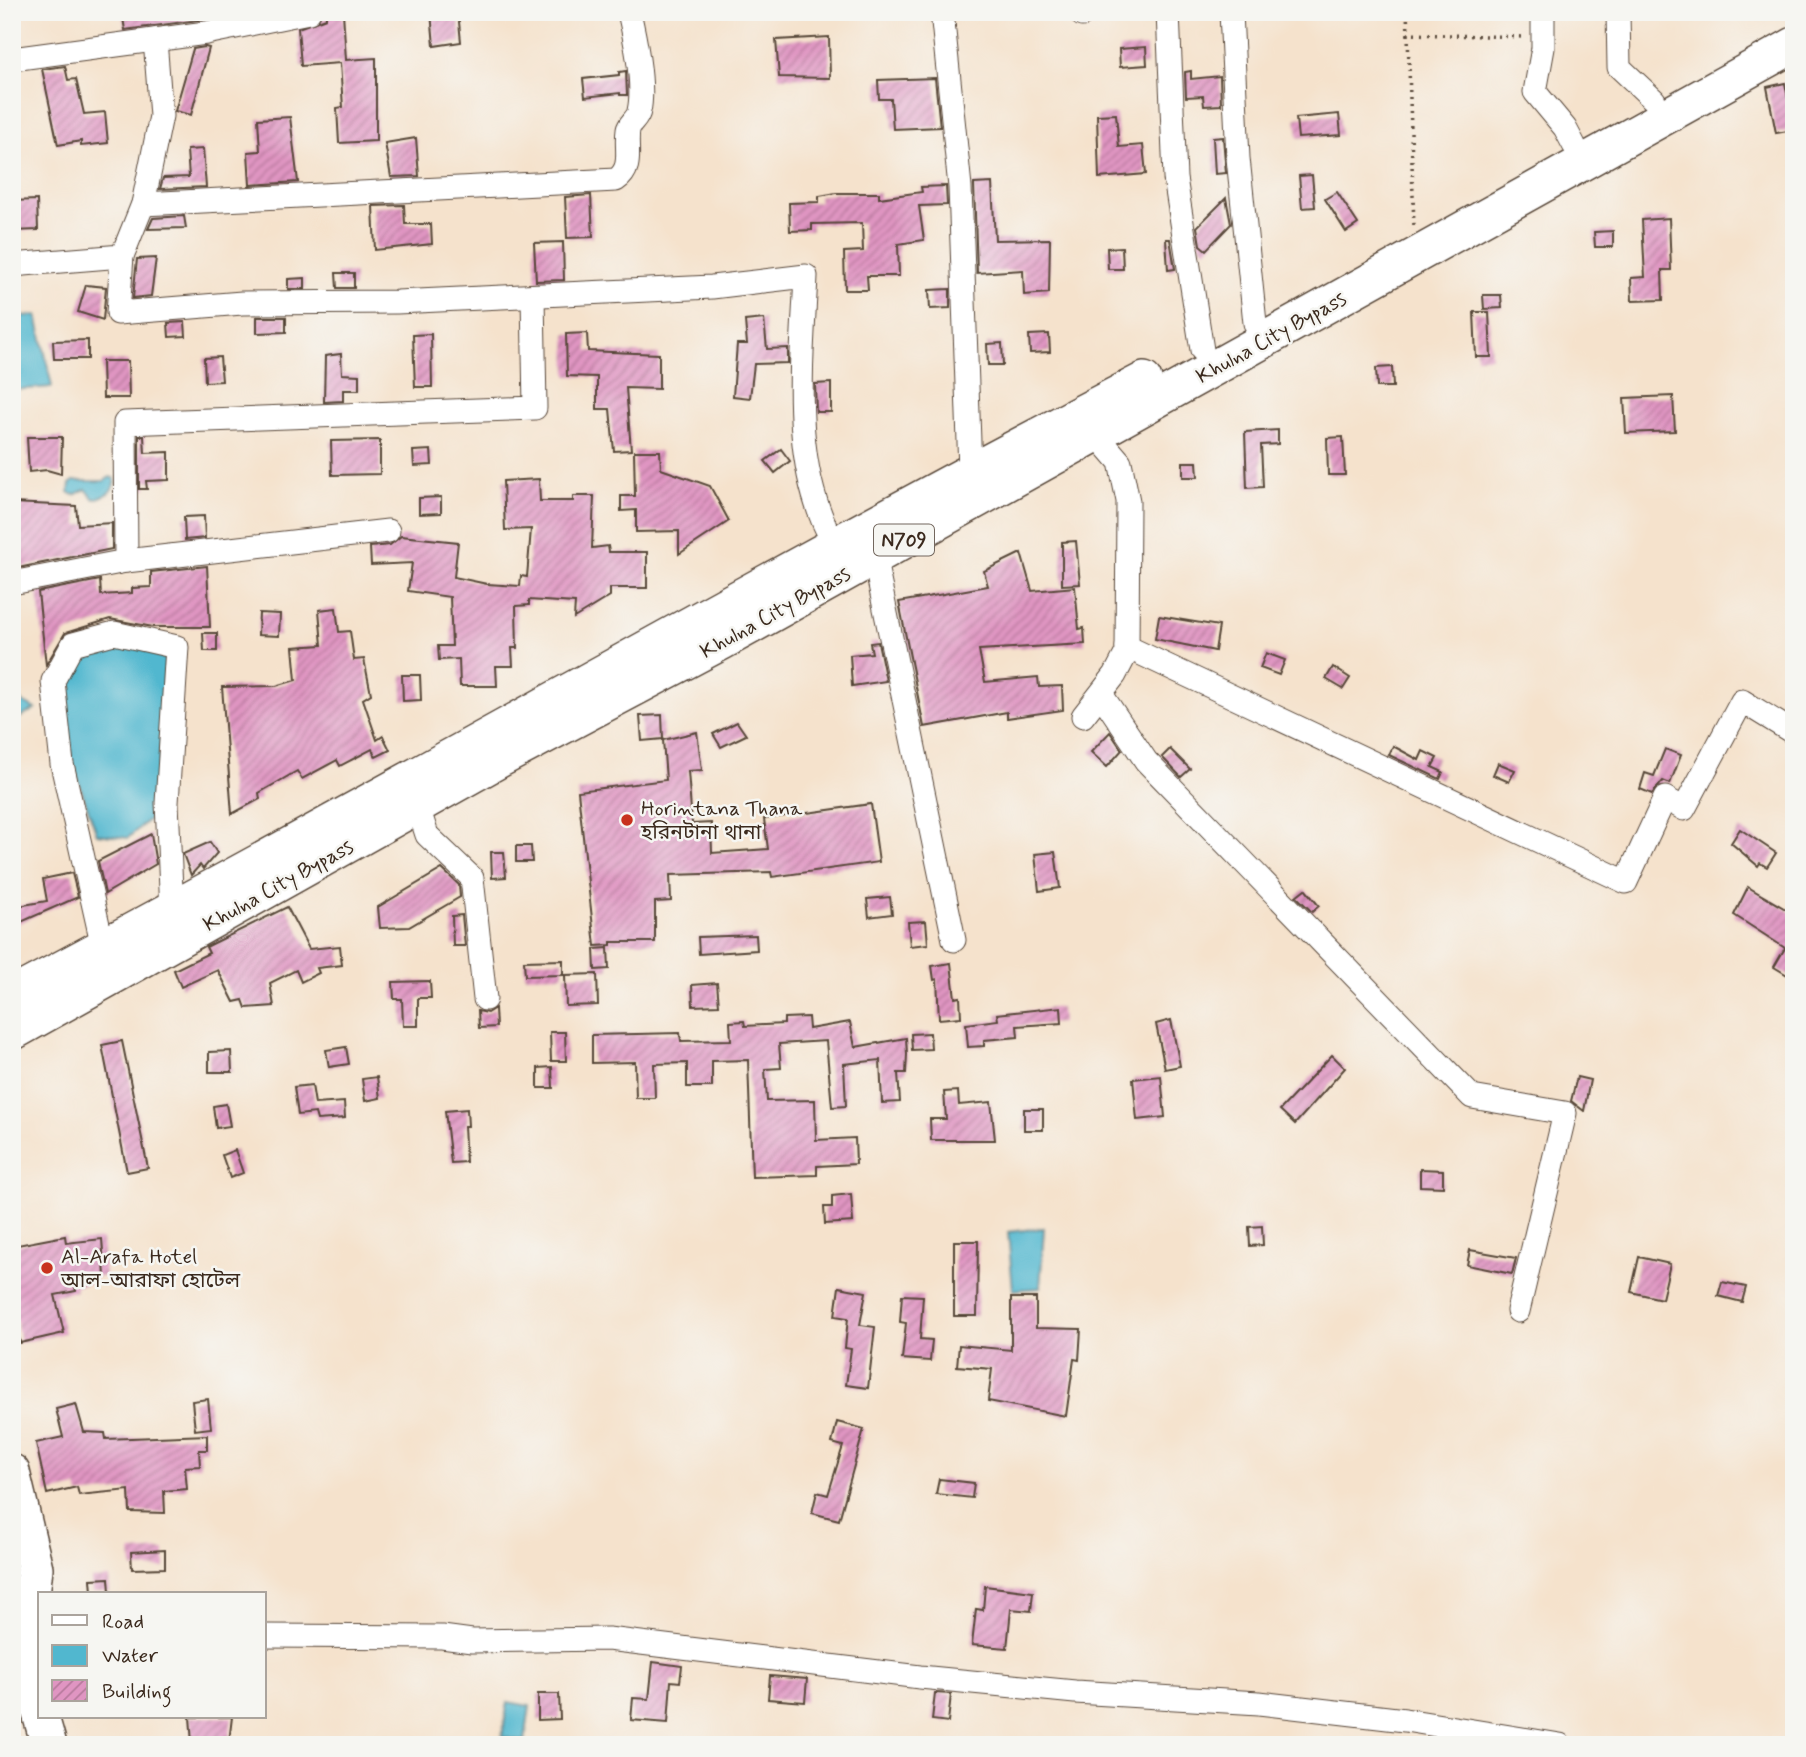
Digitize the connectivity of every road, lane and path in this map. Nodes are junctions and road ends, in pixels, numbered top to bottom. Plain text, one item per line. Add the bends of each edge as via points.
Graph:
1 (309, 12) edge
2 (629, 12) edge
3 (942, 12) edge
4 (1168, 12) edge
5 (1231, 12) edge
6 (1407, 12) edge
7 (1543, 12) edge
8 (1618, 12) edge
9 (1794, 21) edge
10 (1408, 34) junction
11 (1543, 37) junction
12 (155, 40) junction
13 (1794, 46) edge
14 (12, 59) edge
15 (1654, 100) junction
16 (1574, 145) junction
17 (143, 204) junction
18 (1414, 235) junction
19 (122, 256) junction
20 (12, 265) edge
21 (533, 296) junction
22 (1255, 323) junction
23 (1202, 350) junction
24 (1096, 434) junction
25 (970, 470) junction
26 (388, 531) dead end
27 (835, 545) junction
28 (874, 556) junction
29 (126, 561) junction
30 (12, 583) edge
31 (1127, 647) junction
32 (1101, 694) junction
33 (1083, 716) dead end
34 (1794, 733) edge
35 (418, 807) junction
36 (172, 911) junction
37 (954, 940) dead end
38 (103, 947) junction
39 (12, 995) edge
40 (485, 999) dead end
41 (12, 1032) edge
42 (1518, 1311) dead end
43 (12, 1472) edge
44 (12, 1618) edge
45 (266, 1636) edge
46 (32, 1656) edge
47 (38, 1695) edge
48 (42, 1718) edge
49 (49, 1745) edge
50 (1560, 1745) edge

1 - 12 street
2 - 17 street via 638,52 639,111 628,127 627,167 616,180
3 - 25 street via 960,187
4 - 23 street via 1175,178
5 - 22 street via 1238,158
6 - 10 path
7 - 11 street
8 - 15 street via 1619,67
9 - 15 highway, Khulna City Bypass / N709
10 - 11 path
10 - 18 path
11 - 16 street via 1535,92
12 - 14 street
12 - 17 street via 161,116
13 - 24 highway, Khulna City Bypass / N709
15 - 16 highway, Khulna City Bypass / N709
16 - 18 highway, Khulna City Bypass / N709
17 - 19 street
18 - 22 highway, Khulna City Bypass / N709
19 - 20 street
19 - 21 street via 118,313 242,303
21 - 27 street via 712,287 806,276 801,370 806,460 822,522
21 - 29 street via 535,408 125,423
22 - 23 highway, Khulna City Bypass / N709
23 - 25 highway, Khulna City Bypass / N709
24 - 28 highway, Khulna City Bypass / N709
24 - 31 street via 1120,462 1128,501
25 - 27 highway, Khulna City Bypass / N709
26 - 29 street
27 - 36 highway, Khulna City Bypass / N709
28 - 35 highway, Khulna City Bypass / N709
28 - 37 street
29 - 30 street
31 - 32 street
31 - 34 street via 1626,882 1665,798 1684,809 1742,701
32 - 33 street
32 - 42 street via 1146,761 1472,1097 1564,1113
35 - 40 street via 427,835 472,878
35 - 41 highway, Khulna City Bypass / N709
36 - 38 highway, Khulna City Bypass / N709
36 - 38 street via 167,803 177,647 114,634 73,644 53,681 62,764
38 - 39 highway, Khulna City Bypass / N709
43 - 46 highway via 35,1568
44 - 46 highway
45 - 50 street via 608,1639 920,1677 1259,1703
46 - 47 highway
48 - 49 highway

